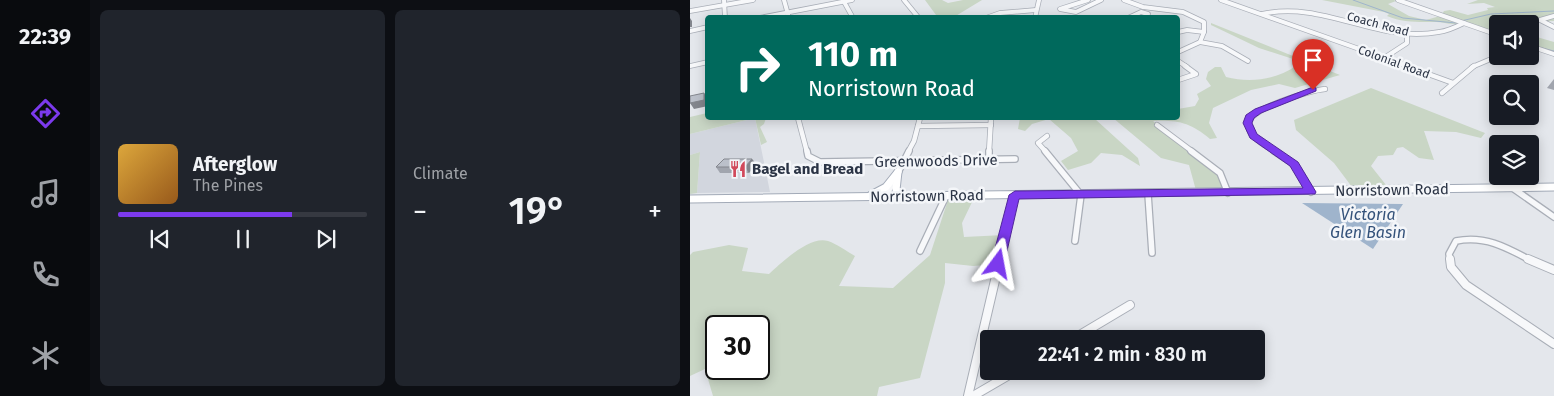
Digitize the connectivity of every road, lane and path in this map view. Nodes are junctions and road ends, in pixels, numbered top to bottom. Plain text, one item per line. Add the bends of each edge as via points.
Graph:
1 (724, 0) edge
2 (753, 0) edge
3 (784, 0) edge
4 (852, 0) edge
5 (904, 0) edge
6 (1039, 0) edge
7 (1088, 0) edge
8 (1101, 0) edge
9 (1124, 0) edge
10 (1221, 0) edge
11 (1398, 0) edge
12 (844, 1) edge
13 (724, 5) junction
14 (1286, 6) dead end
15 (1036, 10) junction
16 (1146, 10) junction
17 (690, 11) edge
18 (788, 12) junction
19 (1262, 14) junction
20 (725, 15) edge
21 (774, 15) edge
22 (788, 15) edge
23 (851, 15) edge
24 (915, 15) edge
25 (993, 15) edge
26 (1036, 15) edge
27 (1135, 15) edge
28 (1146, 15) edge
29 (1344, 15) dead end
30 (1554, 16) edge
31 (1464, 23) junction
32 (1554, 27) edge
33 (705, 28) edge
34 (690, 31) edge
35 (1180, 32) edge
36 (1204, 32) junction
37 (1489, 32) edge
38 (1407, 33) junction
39 (1200, 42) junction
40 (1539, 49) edge
41 (1180, 51) edge
42 (1554, 54) edge
43 (1384, 58) junction
44 (1489, 58) edge
45 (1248, 61) dead end
46 (1180, 62) edge
47 (705, 63) edge
48 (690, 66) edge
49 (1180, 79) edge
50 (1453, 83) junction
51 (1325, 89) dead end
52 (1442, 94) dead end
53 (798, 120) edge
54 (920, 120) edge
55 (991, 120) edge
56 (991, 125) junction
57 (1158, 125) dead end
58 (918, 126) junction
59 (1047, 136) dead end
60 (1015, 159) dead end
61 (989, 161) junction
62 (903, 162) junction
63 (898, 172) junction
64 (1554, 187) edge
65 (1514, 188) junction
66 (1311, 192) junction
67 (1228, 193) junction
68 (1148, 194) junction
69 (1015, 195) junction
70 (1081, 195) junction
71 (886, 196) junction
72 (913, 196) junction
73 (946, 196) junction
74 (861, 197) junction
75 (690, 199) edge
76 (1554, 218) edge
77 (1075, 241) dead end
78 (920, 251) dead end
79 (1152, 253) dead end
80 (1554, 270) edge
81 (1130, 305) dead end
82 (1088, 330) edge
83 (1554, 344) edge
84 (1001, 380) edge
85 (968, 396) edge
86 (973, 396) edge

1 - 13 street
2 - 13 street
3 - 18 street
4 - 12 street
5 - 24 street
6 - 15 street
7 - 8 street via 1060,10 1080,12
9 - 16 street
10 - 19 street, Colonial Road
11 - 31 street
12 - 18 street
12 - 23 street
13 - 17 street
13 - 20 street
14 - 19 street
15 - 25 street
15 - 26 street
16 - 27 street
16 - 28 street
16 - 36 street via 1178,10 1195,16 1204,22
18 - 21 street
18 - 22 street
19 - 43 street, Colonial Road
29 - 38 street, Coach Road
30 - 32 street via 1540,20
31 - 37 street
31 - 38 street, Coach Road via 1441,32
33 - 34 street
35 - 36 street
36 - 39 street
38 - 43 street via 1407,43
39 - 41 street
39 - 45 street via 1222,46
40 - 42 street
43 - 50 street, Colonial Road
44 - 50 street via 1480,60
46 - 49 street via 1196,74
47 - 48 street
50 - 52 street
51 - 66 street via 1313,90 1258,111 1248,123 1253,136 1294,164
53 - 62 street, Greenwoods Drive via 806,151 814,160
54 - 58 street
55 - 56 street
56 - 58 street
56 - 61 street
57 - 67 street via 1220,173
58 - 62 street
59 - 70 street via 1038,143
60 - 61 street, Greenwoods Drive
61 - 62 street, Greenwoods Drive
62 - 63 street
63 - 71 street
63 - 72 main road via 896,192
63 - 74 main road via 879,191
64 - 65 main road, Norristown Road
65 - 66 main road, Norristown Road
65 - 76 street
66 - 67 main road, Norristown Road
67 - 68 main road, Norristown Road
68 - 70 main road, Norristown Road
68 - 79 street
69 - 70 main road, Norristown Road
69 - 73 main road, Norristown Road
69 - 85 street
70 - 77 street
71 - 72 main road, Norristown Road
71 - 74 main road, Norristown Road
72 - 73 main road, Norristown Road
73 - 78 street
74 - 75 main road, Norristown Road
80 - 83 street via 1504,246 1476,239 1456,242 1449,254 1451,267 1466,285
81 - 82 street
84 - 86 street

